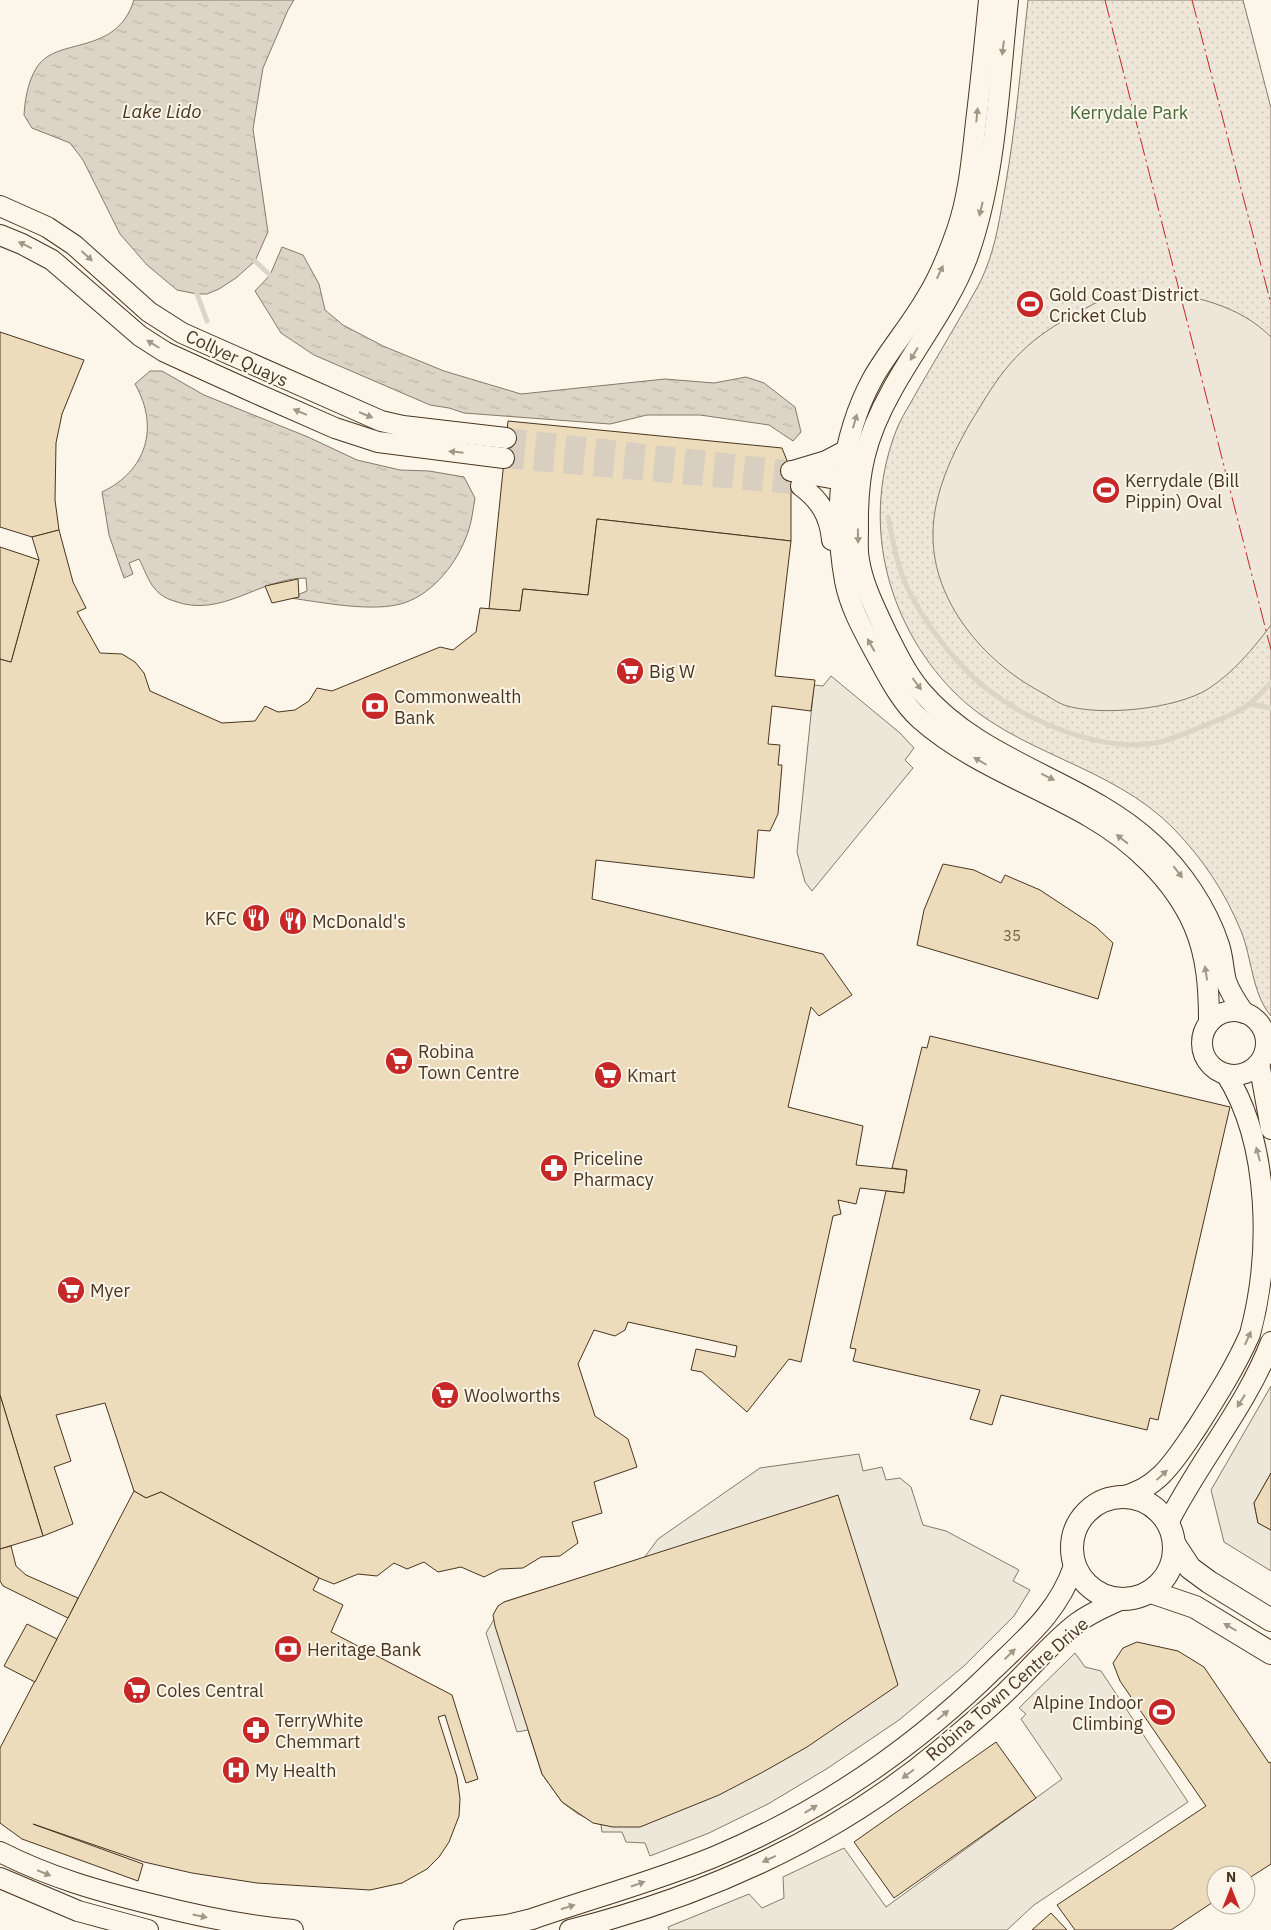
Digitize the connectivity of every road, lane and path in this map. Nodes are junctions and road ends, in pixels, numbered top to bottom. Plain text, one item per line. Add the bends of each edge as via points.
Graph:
1 (989, 0) edge
2 (1008, 0) edge
3 (0, 206) edge
4 (0, 235) edge
5 (506, 438) tunnel mouth
6 (847, 450) junction
7 (504, 458) tunnel mouth
8 (794, 481) junction
9 (847, 486) junction
10 (843, 563) junction
11 (1244, 1013) junction
12 (1209, 1022) junction
13 (1259, 1063) junction
14 (1226, 1074) junction
15 (1271, 1129) edge
16 (1271, 1342) edge
17 (1119, 1497) junction
18 (1168, 1523) junction
19 (1175, 1545) junction
20 (1074, 1566) junction
21 (1151, 1592) junction
22 (1120, 1600) junction
23 (1271, 1620) edge
24 (1271, 1653) edge
25 (0, 1852) edge
26 (0, 1878) edge
27 (633, 1913) junction
28 (540, 1924) edge
29 (148, 1930) edge
30 (293, 1930) edge
31 (464, 1930) edge
32 (570, 1930) edge
33 (613, 1930) edge

6 -> 1 street via 865,394 926,299 947,258 958,227 970,174
2 -> 9 street via 988,181 976,230 954,288 881,410 862,462
3 -> 5 street, Collyer Quays via 47,227 74,245 166,324 232,356 381,421
7 -> 4 street, Collyer Quays via 378,442 335,428 165,352 140,336 52,260
6 - 8 street
6 - 9 street
8 - 9 street
8 - 10 street via 824,509 834,554
9 - 10 street
9 -> 11 street via 859,560 870,597 906,670 921,690 951,720 985,745 1103,805 1156,846 1189,886 1208,917 1220,949 1227,983
12 -> 10 street via 1207,974 1199,941 1168,885 1139,853 1106,827 978,760 919,718 903,699 864,633 850,599
11 - 12 street via 1226,1012
11 - 13 street via 1257,1021 1265,1034 1264,1054
12 - 14 street via 1202,1037 1203,1054 1213,1068
13 - 14 street via 1244,1073
13 - 15 street
17 -> 14 street via 1144,1489 1175,1461 1242,1352 1258,1313 1269,1254 1265,1180 1250,1124 1238,1093
16 -> 18 street via 1247,1392
17 - 18 main road via 1147,1503
17 - 20 main road via 1104,1500 1081,1518 1071,1543
18 - 19 main road
19 - 21 main road via 1169,1572
19 - 23 main road via 1190,1568
20 - 22 main road via 1092,1590
28 -> 20 street, Robina Town Centre Drive via 715,1856 788,1822 892,1756 975,1688 1034,1630 1066,1589
21 - 22 main road
24 -> 21 main road via 1195,1607
22 -> 27 street, Robina Town Centre Drive via 1078,1623 992,1706 868,1803 818,1834 747,1870
25 -> 30 street via 36,1870 85,1888 199,1916
26 - 29 street via 78,1911
27 - 32 street, Robina Town Centre Drive
27 - 33 street
28 - 31 street, Robina Town Centre Drive

